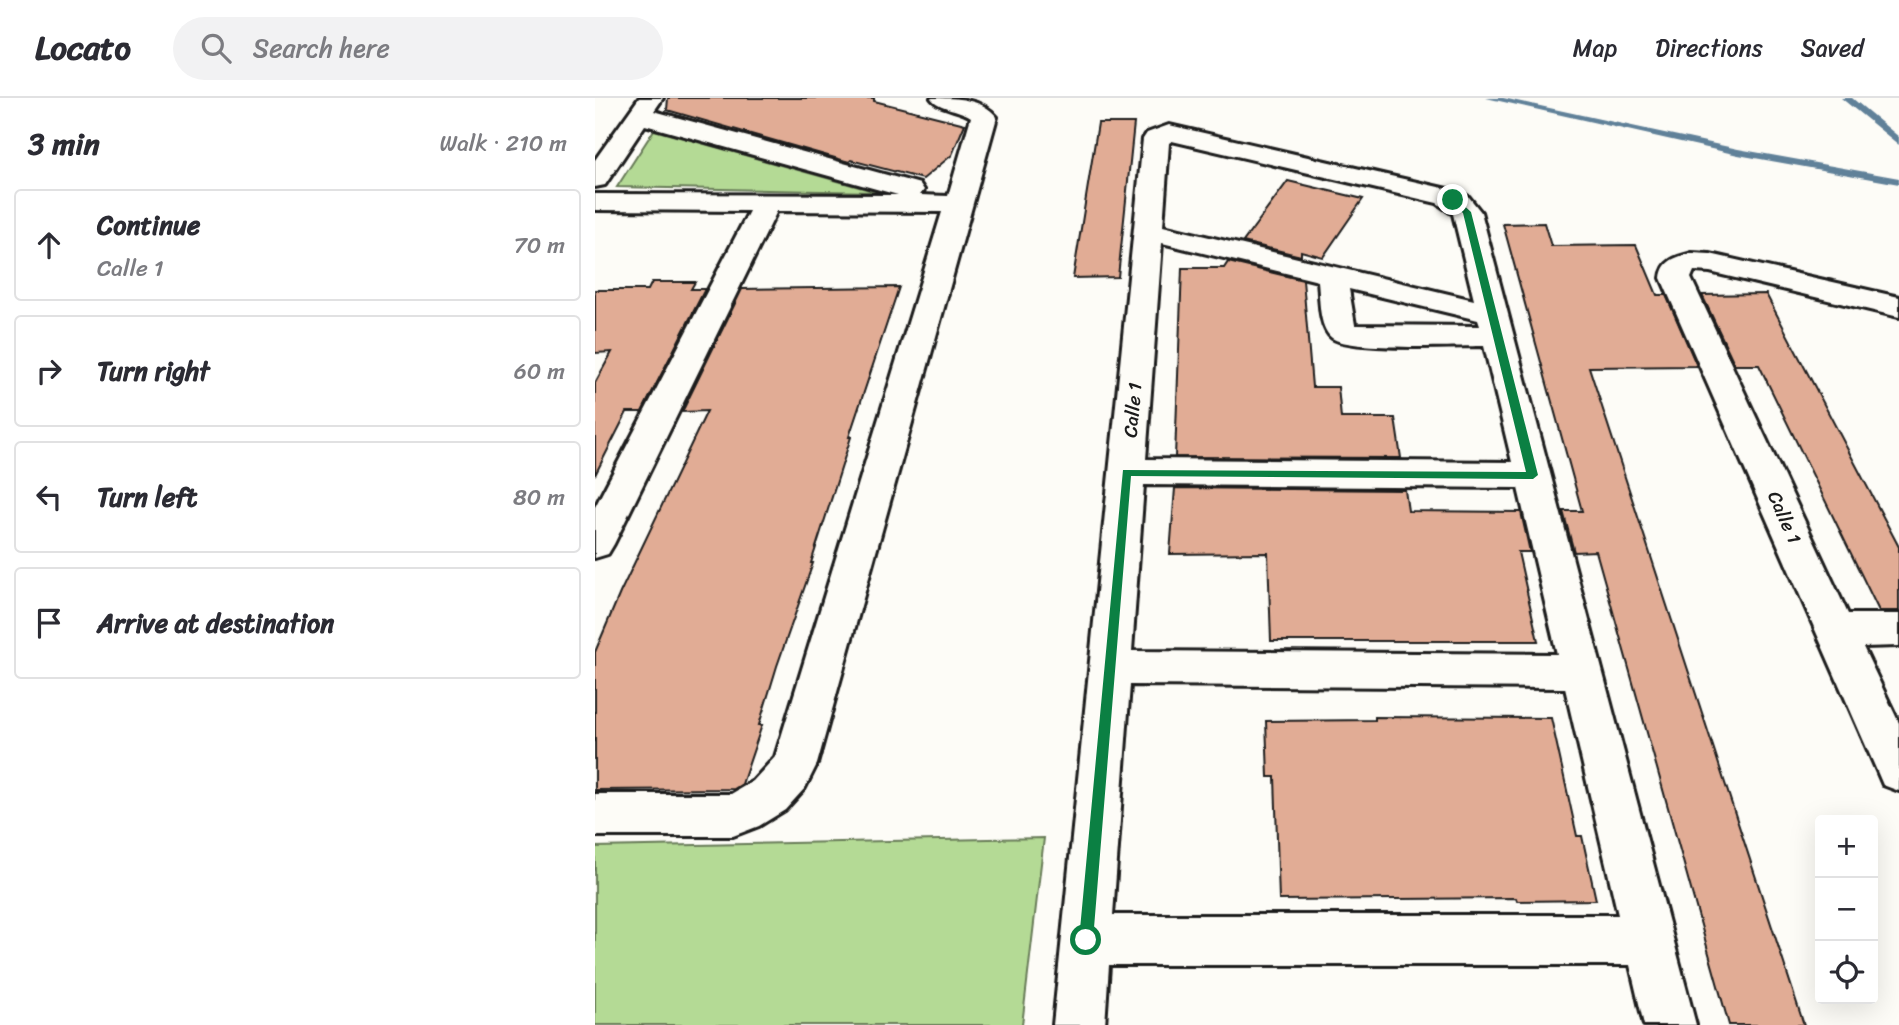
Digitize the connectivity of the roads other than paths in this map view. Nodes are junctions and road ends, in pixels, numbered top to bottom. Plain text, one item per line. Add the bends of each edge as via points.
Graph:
1 (943, 98) edge
2 (645, 106) edge
3 (595, 178) edge
4 (595, 202) edge
5 (767, 203) junction
6 (959, 204) junction
7 (1148, 231) junction
8 (1332, 275) junction
9 (1895, 310) edge
10 (1495, 325) junction
11 (1126, 472) junction
12 (1533, 475) junction
13 (595, 544) edge
14 (1836, 631) junction
15 (1899, 631) edge
16 (1109, 668) junction
17 (1581, 671) junction
18 (1899, 771) edge
19 (595, 815) edge
20 (1086, 940) junction
21 (1648, 940) junction
22 (1079, 1025) edge
23 (1670, 1025) edge

1 - 6 street via 971,106 984,117
2 - 3 street
2 - 6 street
4 - 5 street
5 - 6 street
5 - 13 street
6 - 19 street via 799,751 786,780 754,807 733,815
7 - 8 street
7 - 10 street, Calle 1 via 1156,139 1164,134 1453,200 1467,212
7 - 11 street, Calle 1
8 - 10 street
8 - 10 street via 1339,326 1344,332 1355,335
9 - 14 street, Calle 1 via 1710,263 1682,264 1677,270 1676,278
10 - 12 street
11 - 12 street
11 - 16 street, Calle 1
12 - 17 street
14 - 15 street
14 - 18 street, Calle 1
16 - 17 street
16 - 20 street, Calle 1
17 - 21 street
20 - 21 street
20 - 22 street, Calle 1
21 - 23 street

